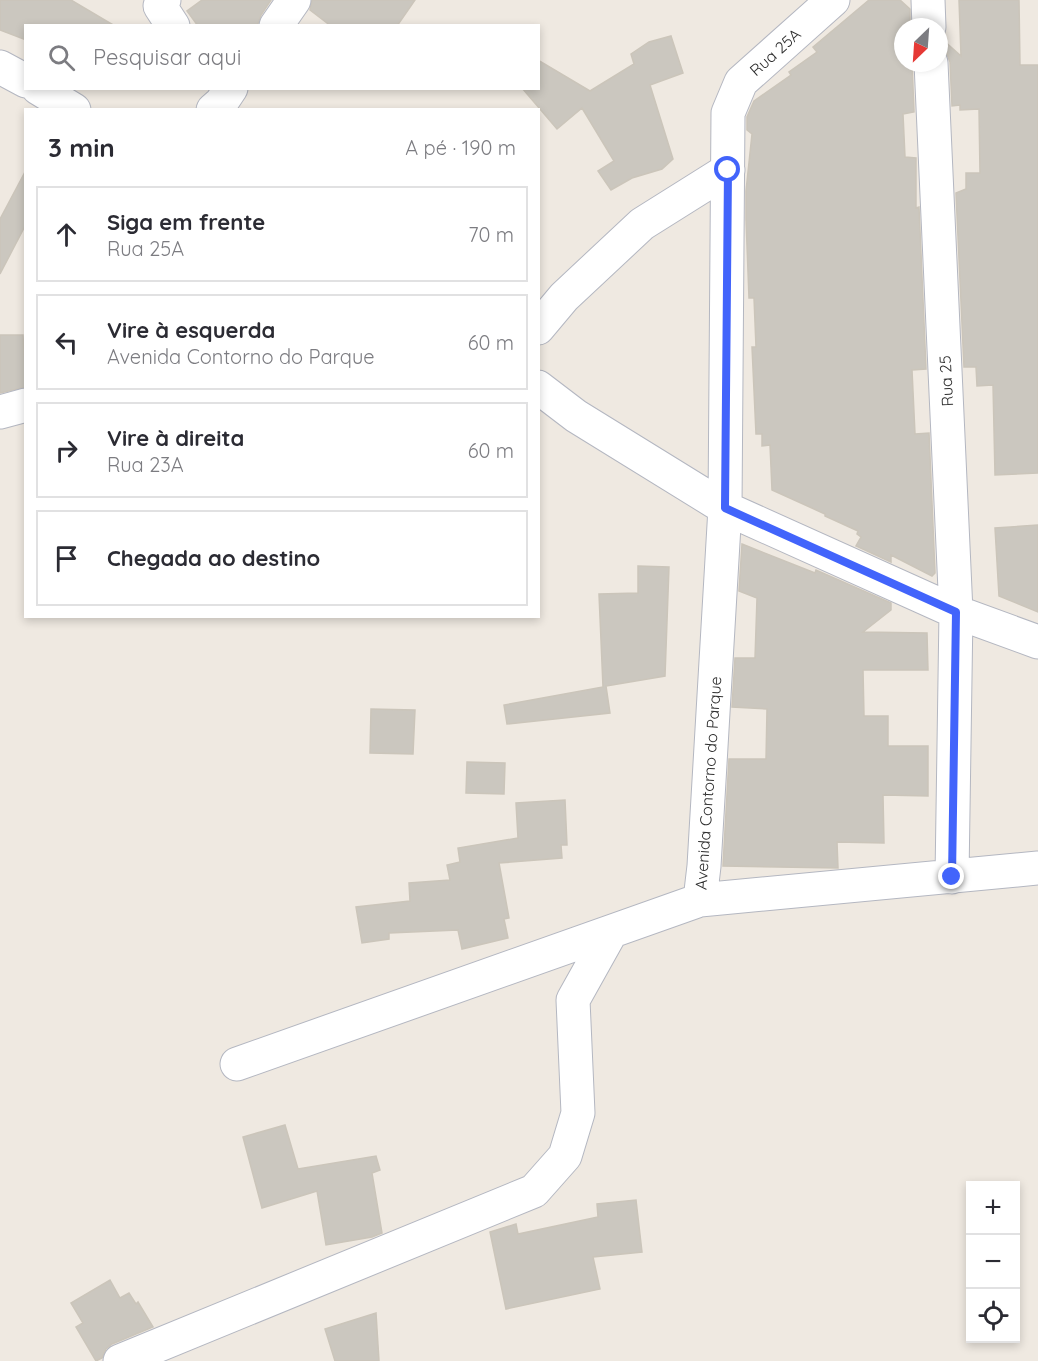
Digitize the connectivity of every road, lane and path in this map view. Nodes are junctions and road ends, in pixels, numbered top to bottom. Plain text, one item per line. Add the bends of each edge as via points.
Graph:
1 (164, 0) edge
2 (294, 0) edge
3 (833, 0) edge
4 (928, 0) edge
5 (929, 18) edge
6 (172, 24) edge
7 (277, 24) edge
8 (0, 67) edge
9 (931, 72) edge
10 (24, 80) edge
11 (41, 90) edge
12 (71, 108) edge
13 (728, 170) junction
14 (540, 326) edge
15 (540, 389) edge
16 (24, 406) edge
17 (0, 412) edge
18 (540, 413) edge
19 (576, 416) junction
20 (725, 508) junction
21 (956, 612) junction
22 (1038, 642) edge
23 (1038, 868) edge
24 (952, 877) junction
25 (700, 900) junction
26 (611, 932) junction
27 (237, 1064) dead end
28 (120, 1361) edge

1 - 6 street via 160,6
2 - 7 street
3 - 13 street, Rua 25A via 741,82 728,113
4 - 5 street
8 - 10 street
9 - 21 street, Rua 25
11 - 12 street
13 - 14 street via 642,224 564,297
13 - 20 street, Rua 25A
15 - 19 street
16 - 17 street
18 - 19 street
19 - 20 street
20 - 21 street
20 - 25 street, Avenida Contorno do Parque
21 - 22 street
21 - 24 street, Rua 25
23 - 24 street, Avenida Contorno do Parque
24 - 25 street, Avenida Contorno do Parque
25 - 26 street
26 - 27 street
26 - 28 street via 573,1000 578,1113 565,1156 534,1191

